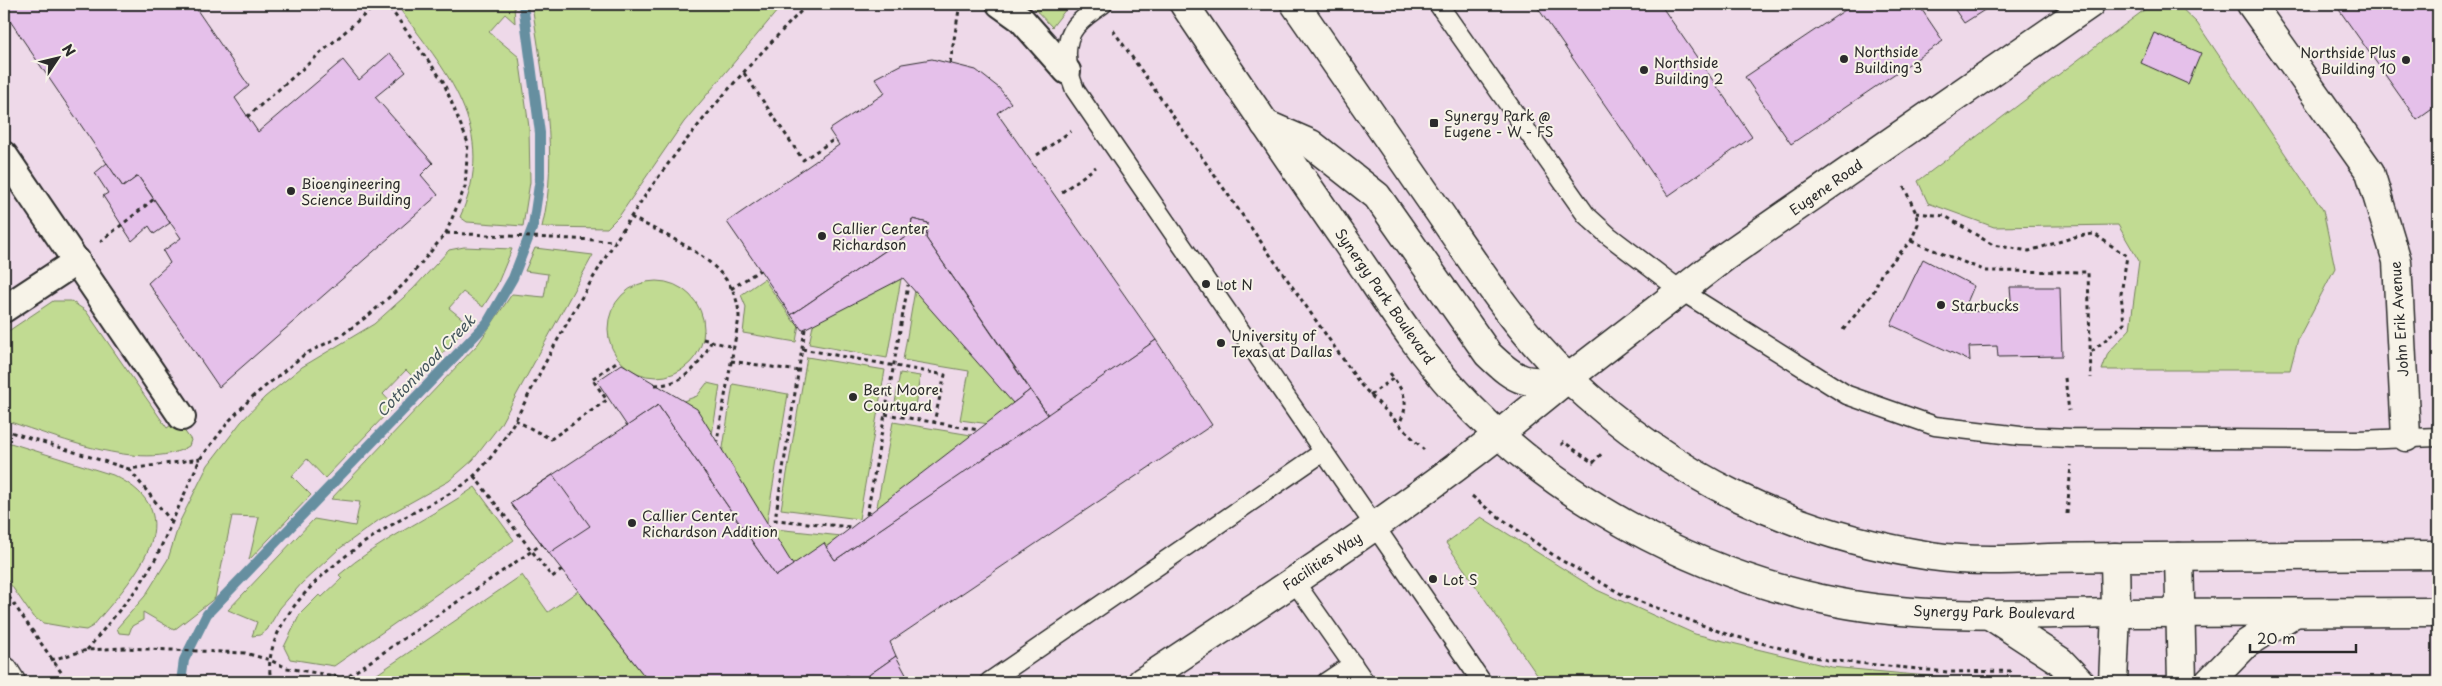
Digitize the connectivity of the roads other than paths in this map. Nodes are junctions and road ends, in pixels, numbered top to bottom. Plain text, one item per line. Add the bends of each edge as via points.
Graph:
1 (1000, 4) edge
2 (1103, 4) edge
3 (1184, 4) edge
4 (1295, 4) edge
5 (1438, 4) edge
6 (2090, 4) edge
7 (2251, 4) edge
8 (1067, 71) junction
9 (1265, 124) junction
10 (4, 155) edge
11 (77, 261) junction
12 (1680, 290) junction
13 (4, 309) edge
14 (1568, 378) junction
15 (182, 417) dead end
16 (1498, 435) junction
17 (2406, 437) junction
18 (2438, 437) edge
19 (1323, 452) junction
20 (1374, 526) junction
21 (2438, 555) edge
22 (2115, 557) junction
23 (2179, 557) junction
24 (1294, 581) junction
25 (2294, 612) junction
26 (2438, 612) edge
27 (2116, 613) junction
28 (2179, 613) junction
29 (1988, 614) junction
30 (1353, 664) junction
31 (4, 671) edge
32 (11, 682) edge
33 (990, 682) edge
34 (1142, 682) edge
35 (1326, 682) edge
36 (1365, 682) edge
37 (1482, 682) edge
38 (2080, 682) edge
39 (2113, 682) edge
40 (2182, 682) edge
41 (2209, 682) edge

1 - 8 street via 1021,20
2 - 8 lane via 1075,27 1068,46
3 - 9 street, Synergy Park Boulevard
4 - 14 street via 1483,276 1522,327
5 - 12 lane via 1586,215
6 - 12 street, Eugene Road
7 - 17 street, John Erik Avenue via 2370,172 2397,261
8 - 19 lane via 1092,116
9 - 14 street via 1311,144 1377,196 1488,354 1509,374 1538,383
9 - 16 street, Synergy Park Boulevard via 1400,322 1453,390
10 - 11 street
11 - 13 street
11 - 15 street
12 - 14 street, Eugene Road
12 - 17 lane via 1847,395 1935,426 2071,438 2357,440
14 - 16 street, Facilities Way
14 - 22 street via 1626,427 1685,468 1750,504 1798,524 1934,557 2006,560
16 - 20 street, Facilities Way
16 - 29 street, Synergy Park Boulevard via 1527,460 1626,525 1687,556 1748,581 1837,603 1925,613
17 - 18 lane
19 - 20 lane
19 - 33 lane
20 - 24 street, Facilities Way
20 - 37 lane
21 - 23 street
22 - 23 street
22 - 27 street
23 - 28 street
24 - 30 lane
24 - 34 street, Facilities Way
25 - 26 street, Synergy Park Boulevard
25 - 28 street, Synergy Park Boulevard
25 - 41 street via 2246,644
27 - 28 street, Synergy Park Boulevard
27 - 29 street, Synergy Park Boulevard
27 - 39 street
28 - 40 street
29 - 38 street via 2060,661
30 - 35 lane
30 - 36 lane
31 - 32 street

